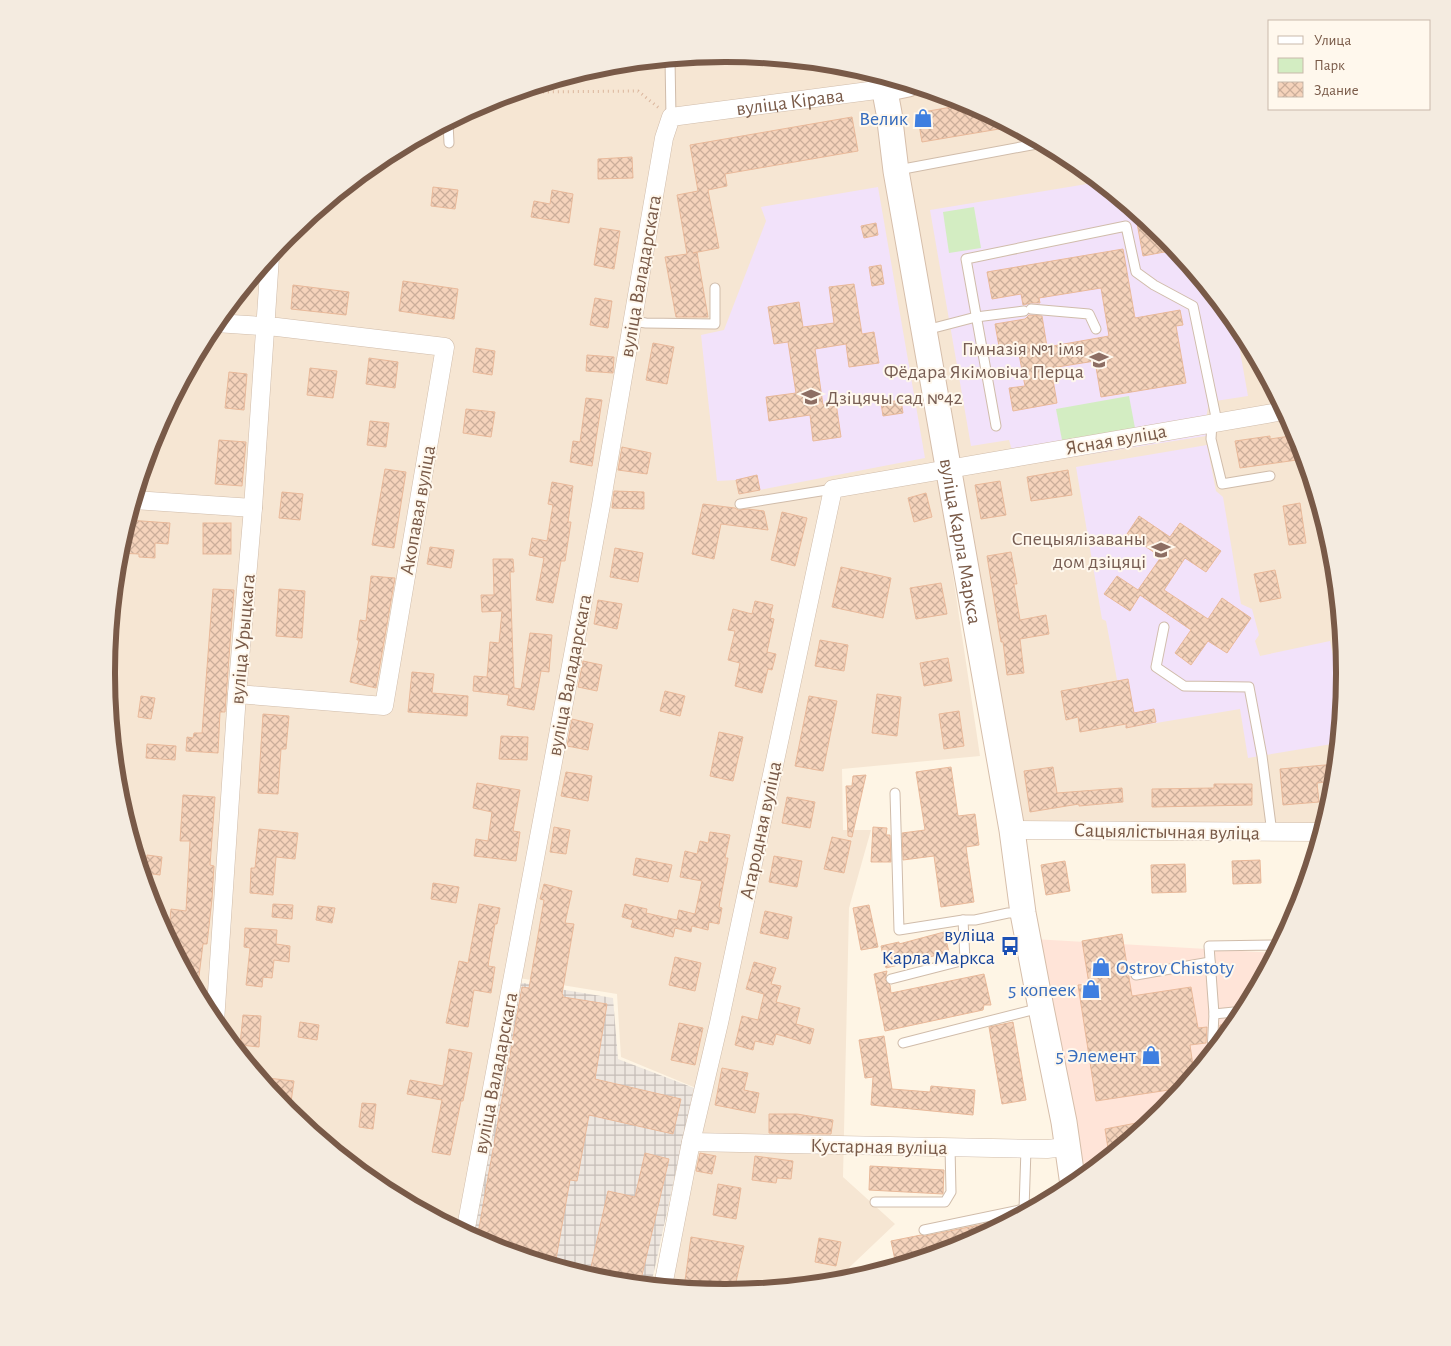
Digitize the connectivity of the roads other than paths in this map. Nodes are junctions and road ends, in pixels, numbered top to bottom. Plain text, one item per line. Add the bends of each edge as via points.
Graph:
1 (669, 66) edge
2 (886, 84) edge
3 (891, 85) edge
4 (671, 117) junction
5 (448, 129) edge
6 (449, 143) dead end
7 (1032, 145) edge
8 (896, 171) junction
9 (269, 267) edge
10 (715, 288) dead end
11 (976, 316) junction
12 (632, 321) junction
13 (225, 324) edge
14 (266, 326) junction
15 (1096, 329) dead end
16 (924, 330) junction
17 (1277, 412) edge
18 (1215, 422) junction
19 (996, 426) dead end
20 (949, 468) junction
21 (1270, 476) dead end
22 (833, 489) junction
23 (140, 500) edge
24 (740, 504) dead end
25 (253, 508) junction
26 (1164, 627) dead end
27 (237, 694) junction
28 (895, 793) dead end
29 (1012, 830) junction
30 (1315, 832) edge
31 (1272, 833) junction
32 (1024, 913) junction
33 (963, 920) junction
34 (1272, 945) edge
35 (1210, 962) junction
36 (1136, 975) dead end
37 (892, 979) dead end
38 (1040, 1008) junction
39 (216, 1009) edge
40 (1233, 1012) edge
41 (1214, 1014) junction
42 (1213, 1041) edge
43 (903, 1043) dead end
44 (691, 1142) junction
45 (950, 1147) junction
46 (1066, 1147) junction
47 (1026, 1148) junction
48 (1071, 1176) edge
49 (875, 1202) dead end
50 (1024, 1206) edge
51 (1012, 1212) edge
52 (466, 1226) edge
53 (924, 1230) dead end
54 (664, 1280) edge

1 - 4 lane
2 - 4 street, вуліца Кірава
3 - 8 main road, вуліца Карла Маркса via 889,113
4 - 12 street, вуліца Валадарскага via 664,138
5 - 6 lane
7 - 8 lane
8 - 16 main road, вуліца Карла Маркса
9 - 14 street, вуліца Урыцкага
10 - 12 lane via 715,324
11 - 15 lane via 1027,310 1089,314
11 - 16 lane
11 - 18 lane via 966,259 1126,226 1136,272 1192,306
11 - 19 lane
12 - 52 street, вуліца Валадарскага via 601,505
13 - 14 street
14 - 25 street, вуліца Урыцкага
14 - 27 street, Акопавая вуліца via 445,347 384,706
16 - 20 main road, вуліца Карла Маркса
17 - 18 street, Ясная вуліца
18 - 20 street, Ясная вуліца
18 - 21 lane via 1211,439 1222,484
20 - 22 street
20 - 29 main road, вуліца Карла Маркса
22 - 24 lane
22 - 44 street, Агародная вуліца
23 - 25 street
25 - 27 street, вуліца Урыцкага
26 - 31 lane via 1156,667 1184,686 1249,687
27 - 39 street, вуліца Урыцкага
28 - 33 lane via 898,930
29 - 31 street, Сацыялістычная вуліца
29 - 32 main road, вуліца Карла Маркса
30 - 31 street, Сацыялістычная вуліца
32 - 33 lane
32 - 38 main road, вуліца Карла Маркса
33 - 37 lane via 965,960
34 - 35 lane via 1209,946
35 - 36 lane
35 - 41 lane
38 - 43 lane
38 - 46 main road, вуліца Карла Маркса via 1064,1122
40 - 41 lane
41 - 42 lane
44 - 45 street, Кустарная вуліца
44 - 54 street, Агародная вуліца
45 - 47 street, Кустарная вуліца
45 - 49 lane via 951,1192 945,1202
46 - 47 street, Кустарная вуліца
46 - 48 main road, вуліца Карла Маркса
47 - 50 lane
51 - 53 lane

